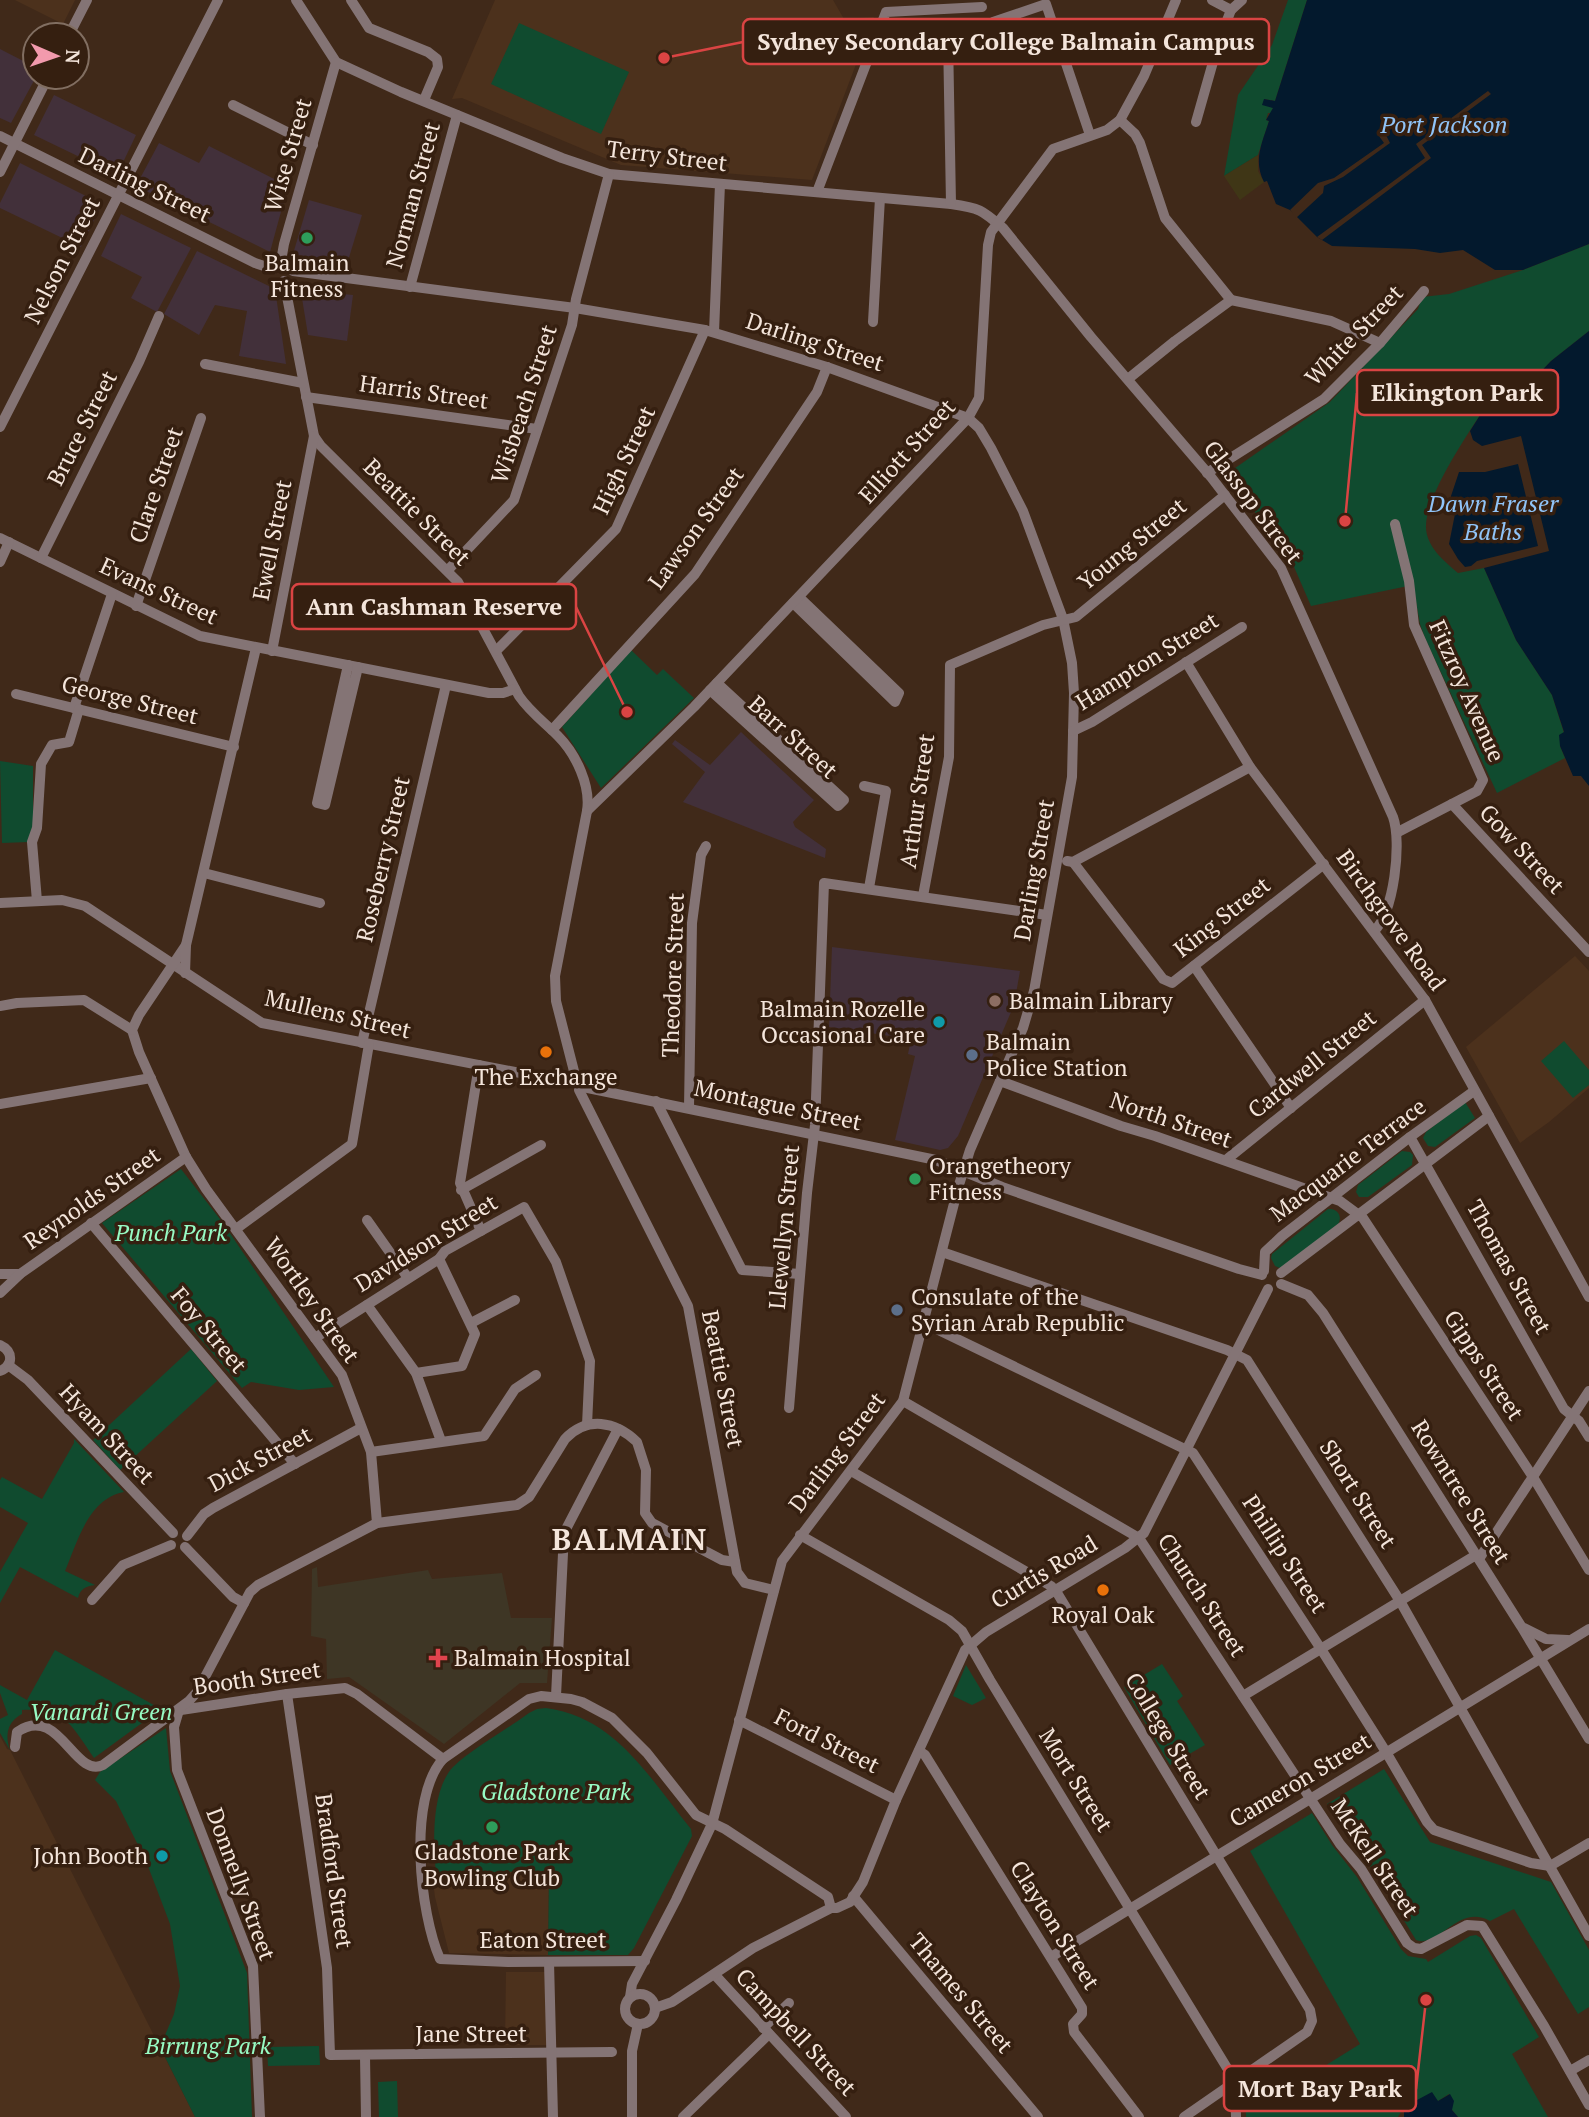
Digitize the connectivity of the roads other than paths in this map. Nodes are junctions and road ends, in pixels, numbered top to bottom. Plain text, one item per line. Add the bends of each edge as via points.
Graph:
1 (87, 0) edge
2 (218, 0) edge
3 (296, 0) edge
4 (351, 0) edge
5 (1058, 0) edge
6 (1176, 0) edge
7 (1213, 0) edge
8 (1242, 0) edge
9 (1046, 4) junction
10 (982, 7) dead end
11 (1231, 10) junction
12 (76, 21) edge
13 (993, 22) dead end
14 (948, 37) dead end
15 (337, 62) junction
16 (41, 91) edge
17 (424, 100) junction
18 (233, 105) dead end
19 (457, 115) junction
20 (1120, 120) junction
21 (1196, 122) dead end
22 (1090, 135) junction
23 (0, 136) edge
24 (15, 143) junction
25 (313, 145) junction
26 (0, 172) edge
27 (609, 174) junction
28 (720, 184) junction
29 (817, 192) junction
30 (119, 195) junction
31 (880, 198) junction
32 (951, 204) junction
33 (997, 223) junction
34 (277, 265) junction
35 (293, 271) junction
36 (284, 281) junction
37 (410, 287) junction
38 (1424, 292) dead end
39 (1231, 300) junction
40 (575, 308) junction
41 (159, 316) dead end
42 (873, 322) dead end
43 (710, 331) junction
44 (1380, 343) junction
45 (205, 364) dead end
46 (827, 367) junction
47 (1128, 379) junction
48 (303, 383) junction
49 (306, 397) junction
50 (201, 418) dead end
51 (968, 418) junction
52 (0, 427) edge
53 (537, 429) junction
54 (314, 436) junction
55 (1208, 473) junction
56 (1225, 495) junction
57 (1395, 524) dead end
58 (4, 540) edge
59 (41, 558) junction
60 (0, 562) edge
61 (448, 570) junction
62 (112, 594) junction
63 (796, 600) junction
64 (136, 606) junction
65 (1063, 619) junction
66 (1242, 627) dead end
67 (256, 648) junction
68 (272, 651) junction
69 (496, 651) junction
70 (1186, 662) junction
71 (863, 665) dead end
72 (353, 666) junction
73 (446, 685) junction
74 (713, 687) junction
75 (515, 689) junction
76 (16, 694) dead end
77 (76, 709) junction
78 (552, 730) junction
79 (1073, 731) junction
80 (336, 738) junction
81 (234, 747) junction
82 (1250, 767) junction
83 (810, 775) dead end
84 (864, 786) dead end
85 (1452, 804) junction
86 (587, 811) junction
87 (1398, 832) junction
88 (706, 846) dead end
89 (1058, 859) junction
90 (1073, 862) junction
91 (1324, 864) junction
92 (204, 873) junction
93 (869, 888) junction
94 (923, 896) junction
95 (37, 901) junction
96 (0, 902) edge
97 (320, 903) dead end
98 (1047, 915) junction
99 (1374, 931) junction
100 (186, 945) junction
101 (1589, 952) edge
102 (172, 964) junction
103 (1194, 967) junction
104 (186, 973) junction
105 (1425, 1000) junction
106 (0, 1006) edge
107 (132, 1030) junction
108 (365, 1044) junction
109 (479, 1065) junction
110 (151, 1078) junction
111 (1000, 1081) junction
112 (578, 1085) junction
113 (1474, 1091) junction
114 (656, 1101) junction
115 (0, 1104) edge
116 (689, 1108) junction
117 (1291, 1108) junction
118 (1489, 1116) junction
119 (814, 1135) junction
120 (1410, 1137) junction
121 (541, 1145) dead end
122 (186, 1157) junction
123 (1226, 1160) junction
124 (1427, 1163) junction
125 (963, 1171) junction
126 (461, 1190) junction
127 (1330, 1199) junction
128 (1358, 1215) junction
129 (367, 1220) dead end
130 (91, 1223) junction
131 (236, 1229) junction
132 (481, 1231) junction
133 (942, 1252) junction
134 (439, 1259) junction
135 (1263, 1273) junction
136 (0, 1274) edge
137 (800, 1274) junction
138 (20, 1275) junction
139 (408, 1278) junction
140 (1281, 1279) junction
141 (1, 1288) edge
142 (1268, 1289) junction
143 (1589, 1297) edge
144 (514, 1300) dead end
145 (367, 1305) junction
146 (923, 1323) junction
147 (473, 1329) junction
148 (315, 1338) junction
149 (0, 1345) edge
150 (1237, 1354) junction
151 (4, 1368) edge
152 (416, 1373) junction
153 (536, 1376) dead end
154 (1589, 1391) edge
155 (903, 1401) junction
156 (789, 1408) dead end
157 (1573, 1416) junction
158 (587, 1425) junction
159 (361, 1428) junction
160 (618, 1429) junction
161 (1589, 1437) edge
162 (441, 1441) junction
163 (1186, 1448) junction
164 (370, 1452) junction
165 (295, 1464) junction
166 (850, 1471) junction
167 (1533, 1477) junction
168 (377, 1523) junction
169 (800, 1535) junction
170 (1139, 1538) junction
171 (172, 1539) junction
172 (186, 1541) junction
173 (1477, 1557) junction
174 (735, 1562) junction
175 (1589, 1570) edge
176 (774, 1590) junction
177 (1056, 1591) junction
178 (92, 1600) dead end
179 (1400, 1601) junction
180 (244, 1603) junction
181 (1521, 1626) junction
182 (1589, 1629) edge
183 (1571, 1640) junction
184 (969, 1644) junction
185 (1321, 1648) junction
186 (1540, 1658) junction
187 (287, 1694) junction
188 (556, 1696) junction
189 (1243, 1696) junction
190 (1460, 1707) junction
191 (179, 1710) junction
192 (739, 1720) junction
193 (1589, 1739) edge
194 (15, 1747) dead end
195 (919, 1751) junction
196 (1386, 1752) junction
197 (443, 1759) junction
198 (1310, 1798) junction
199 (896, 1800) junction
200 (712, 1824) junction
201 (1589, 1843) edge
202 (1216, 1856) junction
203 (1550, 1866) junction
204 (853, 1896) junction
205 (831, 1908) junction
206 (1131, 1910) junction
207 (1589, 1936) edge
208 (1051, 1957) junction
209 (645, 1961) junction
210 (549, 1962) junction
211 (715, 1975) junction
212 (644, 1994) junction
213 (630, 1997) junction
214 (789, 2003) dead end
215 (656, 2008) junction
216 (638, 2024) junction
217 (766, 2031) junction
218 (612, 2052) dead end
219 (551, 2053) junction
220 (330, 2056) joint
221 (365, 2056) junction
222 (1589, 2060) edge
223 (1570, 2071) junction
224 (1235, 2081) junction
225 (1589, 2105) edge
226 (260, 2117) edge
227 (366, 2117) edge
228 (553, 2117) edge
229 (632, 2117) edge
230 (683, 2117) edge
231 (846, 2117) edge
232 (1038, 2117) edge
233 (1139, 2117) edge
234 (1184, 2117) edge
235 (1236, 2117) edge

1 - 12 street
2 - 30 street, Nelson Street
3 - 15 street
4 - 17 street via 369,28 437,59
5 - 9 street
6 - 20 street
7 - 11 street
8 - 11 street
9 - 13 street
9 - 22 street
10 - 29 street via 886,12
11 - 21 street
14 - 32 street
15 - 17 street, Terry Street
15 - 25 street, Wise Street
16 - 24 street
17 - 19 street, Terry Street
18 - 25 street
19 - 27 street, Terry Street
19 - 37 street, Norman Street
20 - 22 street, Elliott Street
20 - 39 street via 1140,143 1160,209 1171,227
22 - 33 street, Elliott Street via 1048,153
23 - 24 street, Darling Street
24 - 26 street
24 - 30 street, Darling Street
25 - 34 street, Wise Street
27 - 28 street, Terry Street
27 - 40 street, Wisbeach Street
28 - 29 street, Terry Street
28 - 43 street, High Street
29 - 31 street, Terry Street
30 - 34 street, Darling Street via 255,263
30 - 52 street, Nelson Street
31 - 32 street, Terry Street
31 - 42 street
32 - 33 street, Terry Street via 977,208
33 - 47 street, Glassop Street
33 - 51 street, Elliott Street via 988,245 979,398
34 - 35 street via 290,263
34 - 36 street via 275,278
35 - 36 street
35 - 37 street, Darling Street
36 - 48 street
37 - 40 street, Darling Street
38 - 44 street, White Street
39 - 44 street via 1340,324
39 - 47 street
40 - 43 street, Darling Street
40 - 53 street, Wisbeach Street
41 - 59 street, Bruce Street
43 - 46 street, Darling Street
43 - 69 street, High Street via 616,529
44 - 55 street, White Street via 1324,399
45 - 48 street
46 - 51 street, Darling Street
46 - 78 street, Lawson Street via 817,392 695,574
47 - 55 street, Glassop Street
48 - 49 street
49 - 53 street, Harris Street
49 - 54 street
50 - 64 street, Clare Street
51 - 63 street, Elliott Street
51 - 65 street, Darling Street via 991,448 1023,511
53 - 61 street, Wisbeach Street via 514,500
54 - 61 street, Beattie Street
54 - 68 street, Ewell Street
55 - 56 street, Glassop Street
56 - 65 street, Young Street via 1076,617
56 - 87 street, Glassop Street via 1282,568
57 - 85 street, Fitzroy Avenue via 1409,581 1412,618 1482,773 1477,791
58 - 59 street, Evans Street
58 - 60 street
59 - 62 street, Evans Street
61 - 69 street, Beattie Street
62 - 64 street, Evans Street
62 - 77 street
63 - 71 street
63 - 74 street, Elliott Street
64 - 67 street, Evans Street via 200,636
65 - 79 street, Darling Street via 1072,663
65 - 94 street, Arthur Street via 950,665 949,757
66 - 70 street, Hampton Street
67 - 68 street, Evans Street
67 - 81 street
68 - 72 street, Evans Street
69 - 75 street, Beattie Street
70 - 79 street, Hampton Street
70 - 82 street, Birchgrove Road
72 - 73 street, Evans Street
72 - 80 street
73 - 75 street, Evans Street via 494,693
73 - 108 street, Roseberry Street
74 - 83 street, Barr Street
74 - 86 street, Elliott Street
75 - 78 street, Beattie Street
76 - 77 street, George Street
77 - 81 street, George Street
77 - 95 street via 69,742 52,745 41,764 32,842
78 - 86 street, Beattie Street via 586,783
79 - 89 street, Darling Street via 1072,777
80 - 80 street via 325,805 317,803
81 - 92 street
82 - 90 street
82 - 91 street, Birchgrove Road
84 - 93 street via 886,791
85 - 87 street
85 - 101 street, Gow Street
86 - 112 street, Beattie Street via 555,975 556,1001
87 - 99 street, Glassop Street via 1386,913
88 - 116 street, Theodore Street via 692,923
89 - 90 street
89 - 98 street, Darling Street
90 - 103 street, King Street via 1163,979 1172,983
91 - 99 street, Birchgrove Road
91 - 103 street, King Street
92 - 97 street
92 - 100 street
93 - 94 street
93 - 119 street, Llewellyn Street via 824,883
94 - 98 street
95 - 96 street, Mullens Street
95 - 102 street, Mullens Street via 85,906
98 - 111 street, Darling Street via 1029,1010
99 - 105 street, Birchgrove Road
100 - 102 street
100 - 104 street
102 - 104 street, Mullens Street
102 - 107 street
103 - 117 street
104 - 108 street, Mullens Street via 262,1023
105 - 113 street, Birchgrove Road
105 - 117 street, Cardwell Street
106 - 107 street via 84,1000
107 - 110 street, Reynolds Street
108 - 109 street, Mullens Street
108 - 131 street, Roseberry Street via 352,1144
109 - 112 street, Mullens Street
109 - 126 street
110 - 115 street
110 - 122 street, Reynolds Street
111 - 123 street, North Street
111 - 125 street, Darling Street
112 - 114 street, Montague Street
112 - 174 street, Beattie Street via 688,1306
113 - 118 street, Birchgrove Road
113 - 120 street, Macquarie Terrace
114 - 116 street, Montague Street
114 - 137 street via 742,1270
116 - 119 street, Montague Street
117 - 123 street, Cardwell Street
118 - 124 street
118 - 143 street, Birchgrove Road
119 - 125 street, Montague Street via 936,1160
119 - 137 street, Llewellyn Street
120 - 124 street, Thomas Street
120 - 127 street, Macquarie Terrace
121 - 126 street
122 - 130 street, Reynolds Street
122 - 131 street, Wortley Street
123 - 127 street, North Street
124 - 128 street
124 - 157 street, Thomas Street via 1564,1409
125 - 133 street, Darling Street
125 - 135 street via 1239,1269
126 - 132 street
127 - 128 street, Gipps Street
127 - 135 street, Macquarie Terrace via 1265,1252
128 - 140 street
128 - 167 street, Gipps Street
129 - 139 street
130 - 138 street, Reynolds Street
130 - 165 street, Foy Street
131 - 148 street, Wortley Street
132 - 134 street, Davidson Street via 444,1251
132 - 158 street, Davidson Street via 524,1207 556,1262 590,1361
133 - 146 street, Darling Street
133 - 150 street, Short Street
134 - 139 street, Davidson Street
134 - 147 street
135 - 140 street via 1273,1268
135 - 142 street via 1262,1284
136 - 138 street
137 - 156 street, Llewellyn Street
138 - 141 street, Reynolds Street
139 - 145 street, Davidson Street
140 - 142 street via 1276,1289
140 - 173 street, Rowntree Street via 1308,1295 1323,1313
142 - 150 street, Curtis Road
144 - 147 street
145 - 148 street, Davidson Street
145 - 152 street
146 - 155 street, Darling Street
146 - 163 street, Phillip Street
147 - 152 street via 462,1366
148 - 159 street, Wortley Street via 342,1375
149 - 151 street via 10,1354
150 - 163 street, Curtis Road
150 - 179 street, Short Street via 1247,1360
151 - 171 street, Hyam Street via 28,1380
152 - 162 street
153 - 162 street via 515,1389 484,1436
154 - 157 street
155 - 166 street, Darling Street
155 - 170 street, Church Street
157 - 161 street, Thomas Street
157 - 167 street
158 - 160 street via 607,1423
158 - 168 street via 570,1433 529,1497 517,1505
159 - 164 street, Wortley Street
159 - 165 street, Dick Street
160 - 174 street via 640,1448 648,1519 722,1560
160 - 188 street via 564,1533
162 - 164 street
163 - 170 street, Curtis Road
163 - 185 street, Phillip Street via 1199,1459
164 - 168 street, Wortley Street
165 - 172 street, Dick Street via 204,1514
166 - 169 street, Darling Street
166 - 177 street, College Street
167 - 173 street
167 - 175 street, Gipps Street
168 - 180 street via 258,1585
169 - 176 street, Darling Street via 782,1561
169 - 184 street, Mort Street via 954,1623
170 - 177 street, Curtis Road
170 - 189 street, Church Street
171 - 172 street via 179,1549
171 - 172 street via 180,1531
171 - 178 street via 123,1565
172 - 180 street via 233,1597
173 - 179 street
173 - 181 street, Rowntree Street
174 - 176 street via 745,1583
176 - 192 street, Darling Street
177 - 184 street, Curtis Road
177 - 202 street, College Street
179 - 185 street
179 - 190 street, Short Street
180 - 191 street via 197,1692
181 - 183 street via 1546,1639
181 - 186 street, Rowntree Street
182 - 183 street, Cameron Street
183 - 186 street, Cameron Street
184 - 195 street, Curtis Road
184 - 206 street, Mort Street
185 - 189 street
185 - 196 street, Phillip Street
186 - 190 street, Cameron Street
186 - 193 street, Rowntree Street
187 - 191 street, Booth Street
187 - 197 street, Booth Street via 345,1688
187 - 220 street, Bradford Street via 327,1968
188 - 197 street via 529,1699
188 - 200 street via 582,1702 612,1718 647,1753 696,1815
189 - 198 street, Church Street
190 - 196 street, Cameron Street
190 - 203 street, Short Street
191 - 194 street, Booth Street via 95,1768 83,1763 62,1737 48,1729 22,1728
191 - 226 street, Donnelly Street via 174,1727 177,1770 253,1966
192 - 199 street, Ford Street
192 - 200 street, Darling Street
195 - 199 street, Curtis Road
195 - 208 street, Clayton Street
196 - 198 street, Cameron Street
196 - 203 street, Phillip Street via 1434,1830
197 - 210 street, Eaton Street via 427,1787 421,1838 423,1886 440,1959
198 - 202 street, Cameron Street
198 - 223 street, McKell Street via 1407,1943 1421,1949 1467,1925 1482,1926
199 - 204 street, Curtis Road
200 - 205 street via 828,1897
200 - 209 street, Darling Street
201 - 203 street
202 - 206 street, Cameron Street
202 - 224 street, College Street via 1310,2010 1312,2021 1307,2032
203 - 207 street, Short Street
204 - 205 street via 850,1902
204 - 232 street, Thames Street
205 - 211 street via 753,1948
206 - 208 street, Cameron Street
206 - 224 street, Mort Street
208 - 233 street, Clayton Street via 1082,2008 1074,2032
209 - 210 street, Eaton Street
209 - 212 street, Darling Street
209 - 213 street, Darling Street
210 - 219 street
211 - 215 street
211 - 217 street, Campbell Street
212 - 213 street
212 - 215 street
213 - 216 street via 625,2011 629,2020
214 - 217 street
215 - 216 street via 652,2019
216 - 229 street via 632,2051
217 - 230 street
217 - 231 street, Campbell Street
218 - 219 street, Jane Street
219 - 221 street, Jane Street
219 - 228 street
220 - 221 street, Jane Street
221 - 227 street
222 - 223 street
223 - 225 street, McKell Street
224 - 234 street
224 - 235 street, Mort Street

